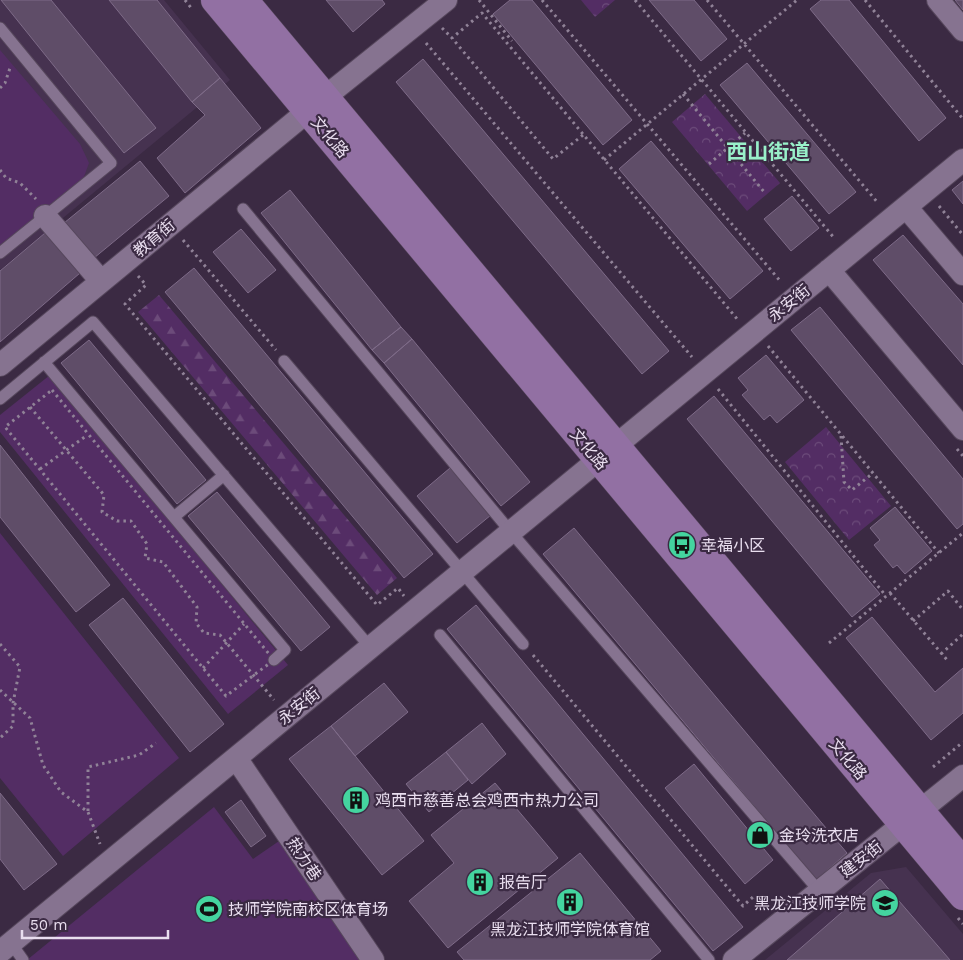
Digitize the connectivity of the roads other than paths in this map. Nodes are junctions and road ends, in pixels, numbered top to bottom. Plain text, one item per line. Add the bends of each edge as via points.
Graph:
1 (215, 0) edge
2 (244, 0) edge
3 (938, 0) edge
4 (435, 3) edge
5 (0, 28) edge
6 (963, 30) edge
7 (316, 104) junction
8 (963, 160) edge
9 (243, 209) dead end
10 (899, 213) junction
11 (47, 215) junction
12 (0, 253) edge
13 (829, 270) junction
14 (963, 274) edge
15 (101, 281) junction
16 (284, 361) road end
17 (44, 362) junction
18 (0, 365) edge
19 (0, 399) edge
20 (963, 429) edge
21 (606, 452) junction
22 (224, 475) junction
23 (174, 517) junction
24 (510, 531) junction
25 (461, 572) junction
26 (440, 635) dead end
27 (524, 644) road end
28 (370, 647) junction
29 (274, 660) road end
30 (236, 758) junction
31 (963, 776) edge
32 (912, 818) junction
33 (963, 862) edge
34 (820, 892) junction
35 (963, 896) edge
36 (11, 952) edge
37 (373, 960) edge
38 (709, 960) edge
39 (734, 960) edge

1 - 7 main road, 文化路
2 - 7 main road, 文化路
3 - 6 street
4 - 7 street, 教育街 via 412,27
5 - 11 lane via 111,162
7 - 15 street, 教育街
7 - 21 main road, 文化路
8 - 10 street, 永安街
9 - 24 lane
10 - 13 street, 永安街
10 - 14 street
11 - 12 lane
11 - 15 street
13 - 20 street
13 - 21 street, 永安街
15 - 18 street, 教育街
16 - 25 lane
17 - 19 lane
17 - 22 lane via 93,322
17 - 23 lane
21 - 24 street, 永安街
21 - 32 main road, 文化路
22 - 23 lane
22 - 28 lane
23 - 29 lane via 285,650
24 - 25 street, 永安街
24 - 34 lane
25 - 27 lane
25 - 28 street, 永安街
26 - 38 lane
28 - 30 street, 永安街
30 - 36 street, 永安街 via 107,864
30 - 37 street, 热力巷
31 - 32 street, 建安街
32 - 33 main road, 文化路
32 - 34 street, 建安街
32 - 35 main road, 文化路
34 - 39 street, 建安街

